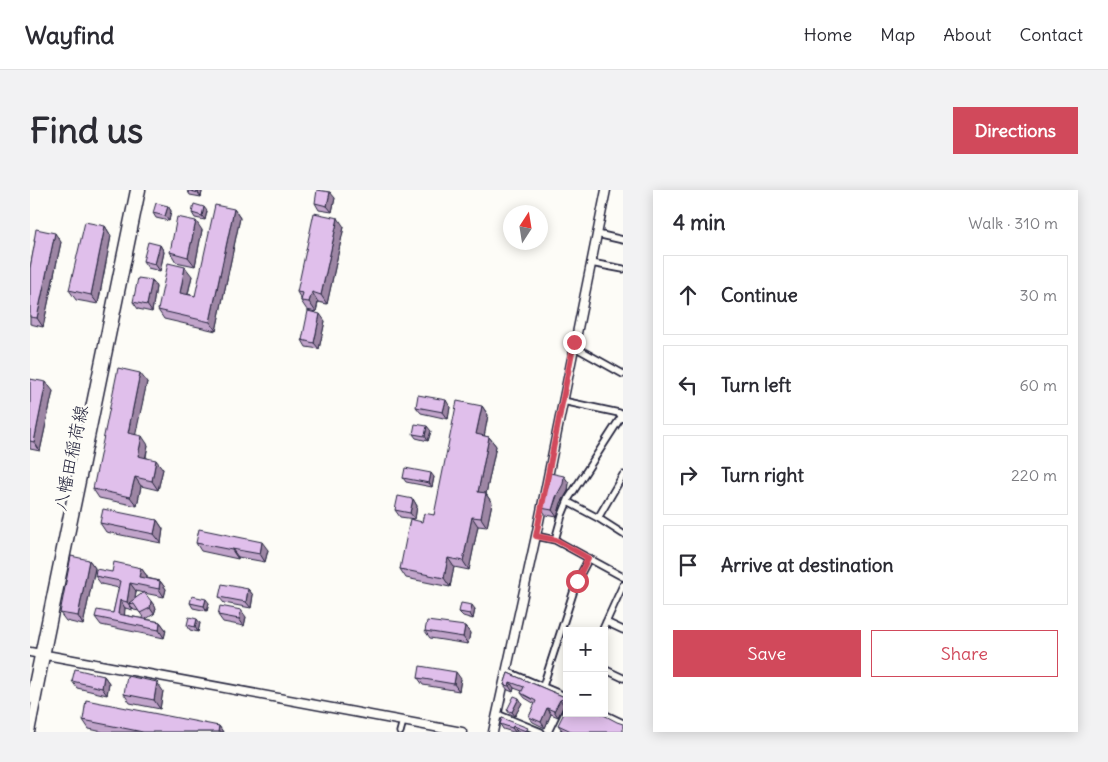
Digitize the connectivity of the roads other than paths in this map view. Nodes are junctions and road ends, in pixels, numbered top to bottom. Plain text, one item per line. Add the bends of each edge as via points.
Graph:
1 (135, 190) edge
2 (141, 190) edge
3 (606, 190) edge
4 (597, 234) junction
5 (623, 240) edge
6 (591, 262) junction
7 (623, 269) edge
8 (573, 346) junction
9 (623, 374) edge
10 (563, 401) junction
11 (622, 416) edge
12 (623, 475) edge
13 (568, 502) junction
14 (598, 518) junction
15 (623, 534) edge
16 (536, 536) junction
17 (556, 540) junction
18 (588, 558) junction
19 (623, 577) edge
20 (623, 585) edge
21 (606, 622) junction
22 (604, 627) edge
23 (623, 630) edge
24 (30, 652) edge
25 (42, 655) junction
26 (506, 671) junction
27 (608, 671) edge
28 (623, 678) edge
29 (543, 686) junction
30 (563, 696) edge
31 (30, 699) edge
32 (497, 714) junction
33 (608, 716) edge
34 (563, 717) edge
35 (403, 721) junction
36 (623, 723) edge
37 (438, 730) edge
38 (30, 732) edge
39 (400, 732) edge
40 (462, 732) edge
41 (493, 732) edge
42 (541, 732) edge
43 (556, 732) edge

1 - 25 main road, 八幡田稲荷線
2 - 25 main road, 八幡田稲荷線
3 - 4 main road
4 - 5 street
4 - 6 main road
6 - 7 street
6 - 8 main road
8 - 9 street
8 - 10 main road
10 - 11 street
10 - 16 main road
11 - 13 street
12 - 14 street
13 - 14 street
13 - 17 street
14 - 15 street
16 - 17 street
16 - 26 main road
17 - 18 street
18 - 19 street
18 - 29 street via 577,581
20 - 21 street
21 - 22 street
21 - 23 street
24 - 25 main road
25 - 31 main road, 八幡田稲荷線
25 - 35 main road
25 - 38 main road, 八幡田稲荷線
26 - 29 street
26 - 32 main road
27 - 28 street
29 - 30 street
32 - 41 main road
32 - 42 street
33 - 36 street
34 - 43 street
35 - 37 main road
35 - 39 street
37 - 40 main road

